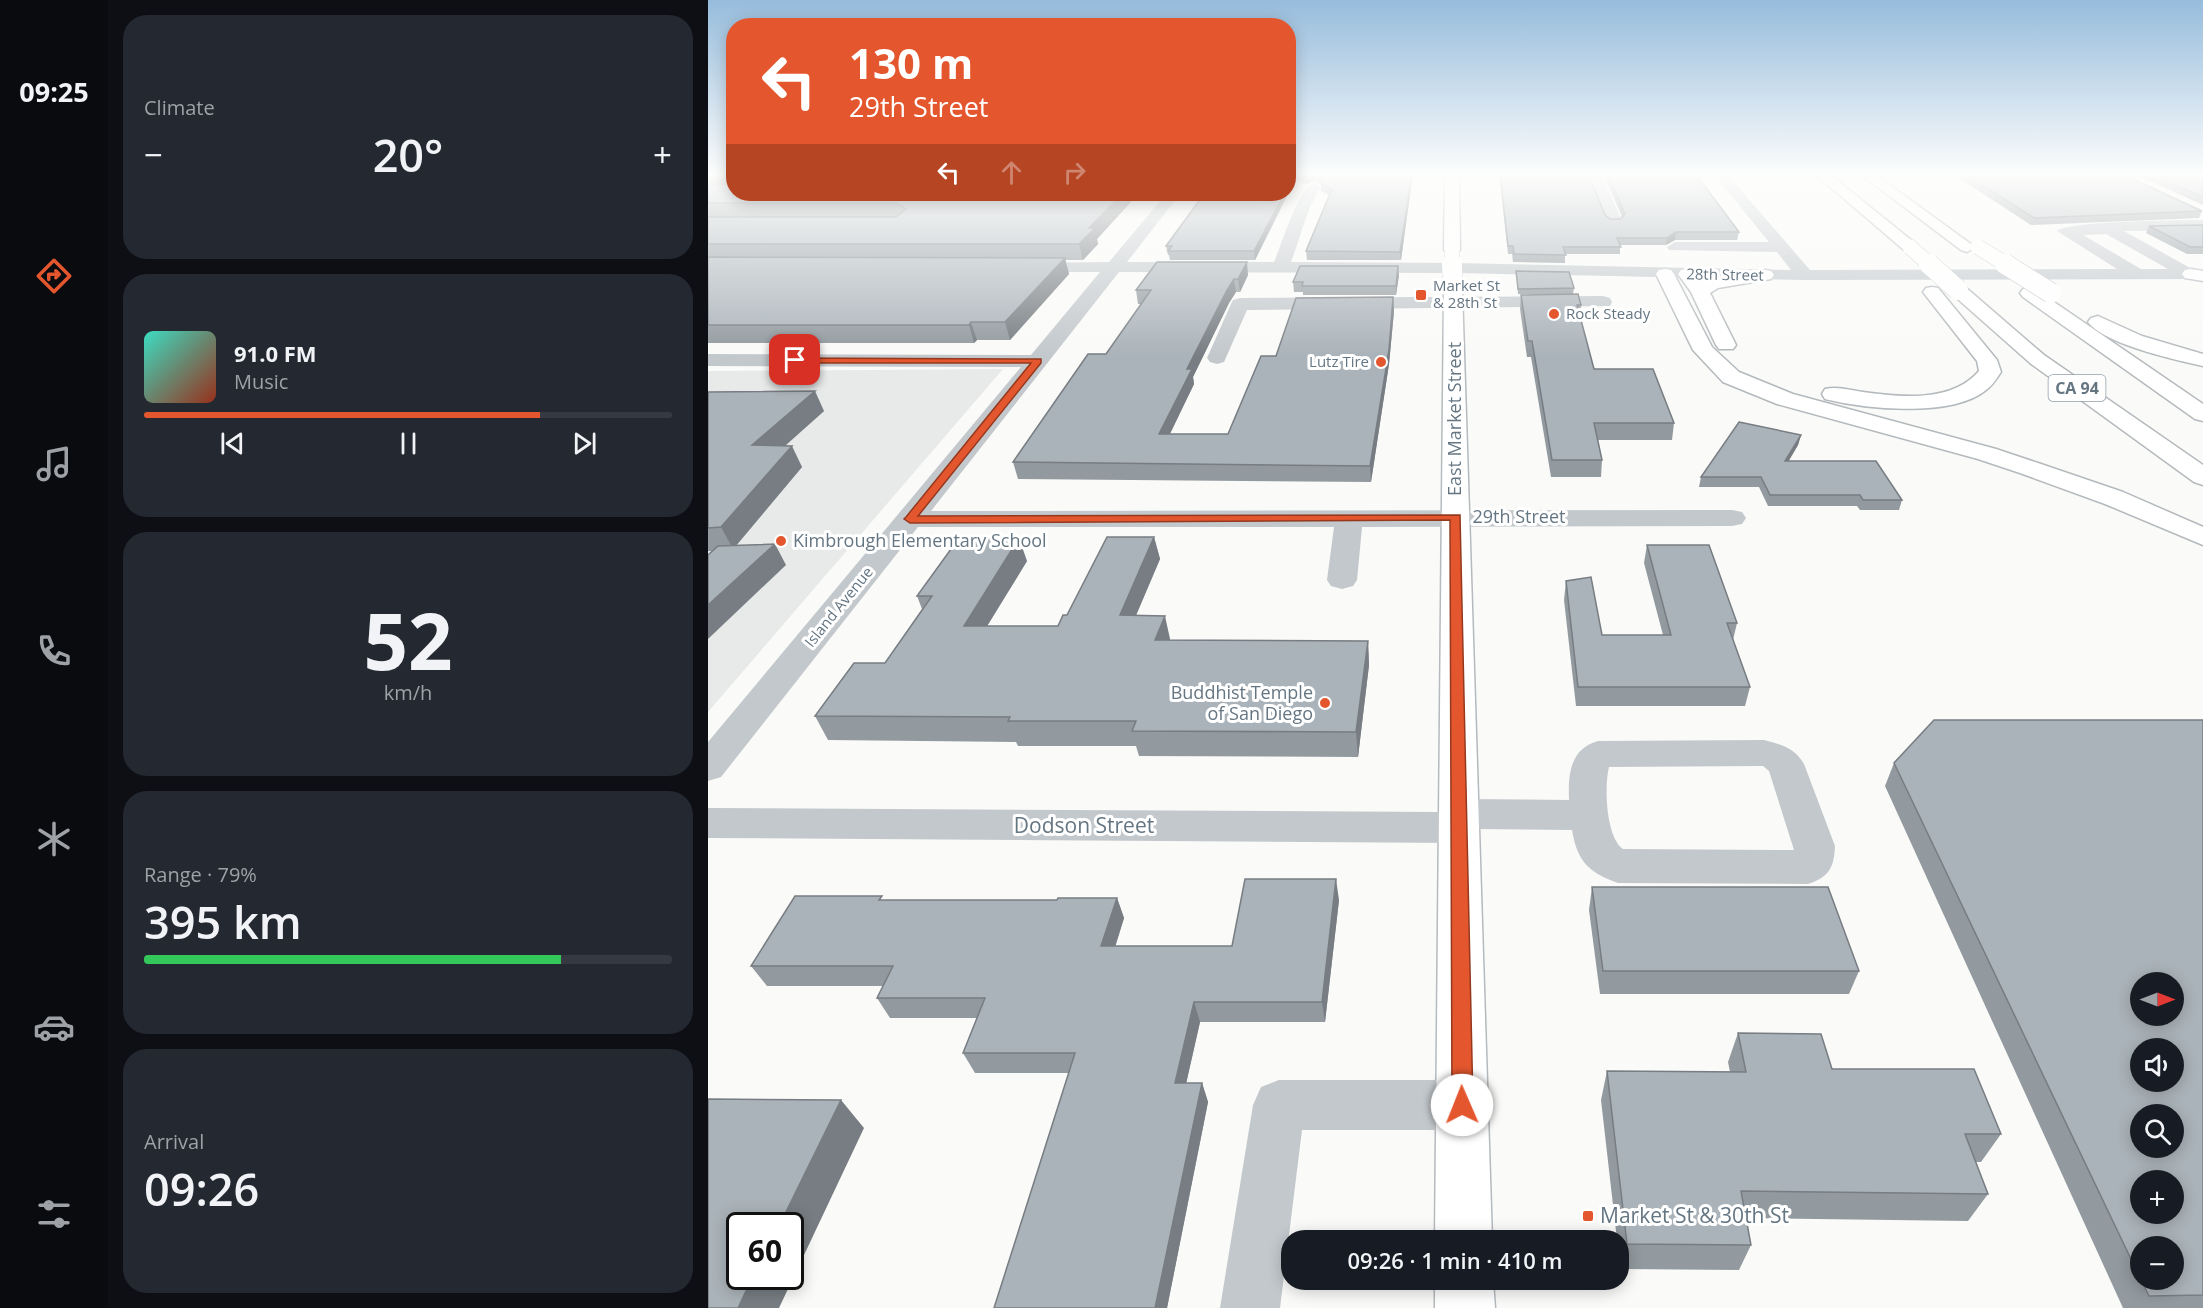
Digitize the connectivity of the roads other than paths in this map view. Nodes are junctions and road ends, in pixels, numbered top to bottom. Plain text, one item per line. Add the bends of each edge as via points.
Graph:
1 (1141, 234) edge
2 (1294, 234) edge
3 (1452, 234) edge
4 (1771, 234) edge
5 (1890, 234) edge
6 (1952, 234) edge
7 (2070, 234) edge
8 (2119, 234) edge
9 (1900, 243) junction
10 (1675, 247) edge
11 (1782, 247) junction
12 (1972, 247) junction
13 (1005, 267) edge
14 (1115, 267) junction
15 (1281, 267) junction
16 (1676, 274) junction
17 (2137, 274) junction
18 (1765, 275) junction
19 (2199, 275) edge
20 (1805, 276) junction
21 (1700, 291) junction
22 (1453, 297) junction
23 (1604, 302) dead end
24 (1217, 358) dead end
25 (708, 360) edge
26 (2203, 360) edge
27 (1038, 361) junction
28 (2203, 414) edge
29 (2203, 477) edge
30 (1456, 517) junction
31 (1349, 518) junction
32 (1732, 518) dead end
33 (910, 519) junction
34 (2203, 537) edge
35 (1342, 580) dead end
36 (708, 767) edge
37 (1589, 815) junction
38 (1459, 821) junction
39 (708, 823) edge
40 (1462, 1105) junction
41 (1464, 1230) edge
42 (1464, 1290) edge
43 (1250, 1308) edge
44 (1465, 1308) edge

1 - 14 street, Island Avenue
2 - 15 street
3 - 22 main road, East Market Street, bridge
4 - 11 street
5 - 9 main road, CA 94
6 - 12 main road, CA 94
7 - 17 street
8 - 19 street
9 - 21 main road via 1932,292 1987,360 1990,372 1985,382 1971,392 1948,398 1864,400 1779,380 1733,354 1722,340
9 - 29 main road, CA 94, bridge via 2037,359
10 - 11 street
11 - 20 street
12 - 26 main road, bridge via 2104,326 2132,339
12 - 28 main road, CA 94 via 2029,293
13 - 14 street, 28th Street
14 - 15 street, 28th Street
14 - 27 street, Island Avenue
15 - 16 street, 28th Street
16 - 18 street, 28th Street
16 - 21 main road
16 - 34 main road via 1703,350 1731,376 1785,399 1988,454 2114,498
17 - 19 street, 28th Street
17 - 20 street, 28th Street
18 - 20 street, 28th Street
18 - 21 main road via 1713,283
22 - 23 street
22 - 24 street via 1239,304
22 - 30 main road, East Market Street
25 - 27 street
27 - 33 street, Island Avenue
30 - 31 street, 29th Street
30 - 32 street, 29th Street
30 - 38 main road, East Market Street
31 - 33 street, 29th Street
31 - 35 street
33 - 36 street, Island Avenue
37 - 37 street via 1597,852 1605,861 1618,866 1808,867 1814,860 1815,846 1785,764 1764,753 1598,754 1588,770
37 - 38 street, Dodson Street
38 - 39 street, Dodson Street
38 - 40 main road, East Market Street
40 - 41 main road, East Market Street
40 - 43 street via 1279,1105
42 - 44 main road

